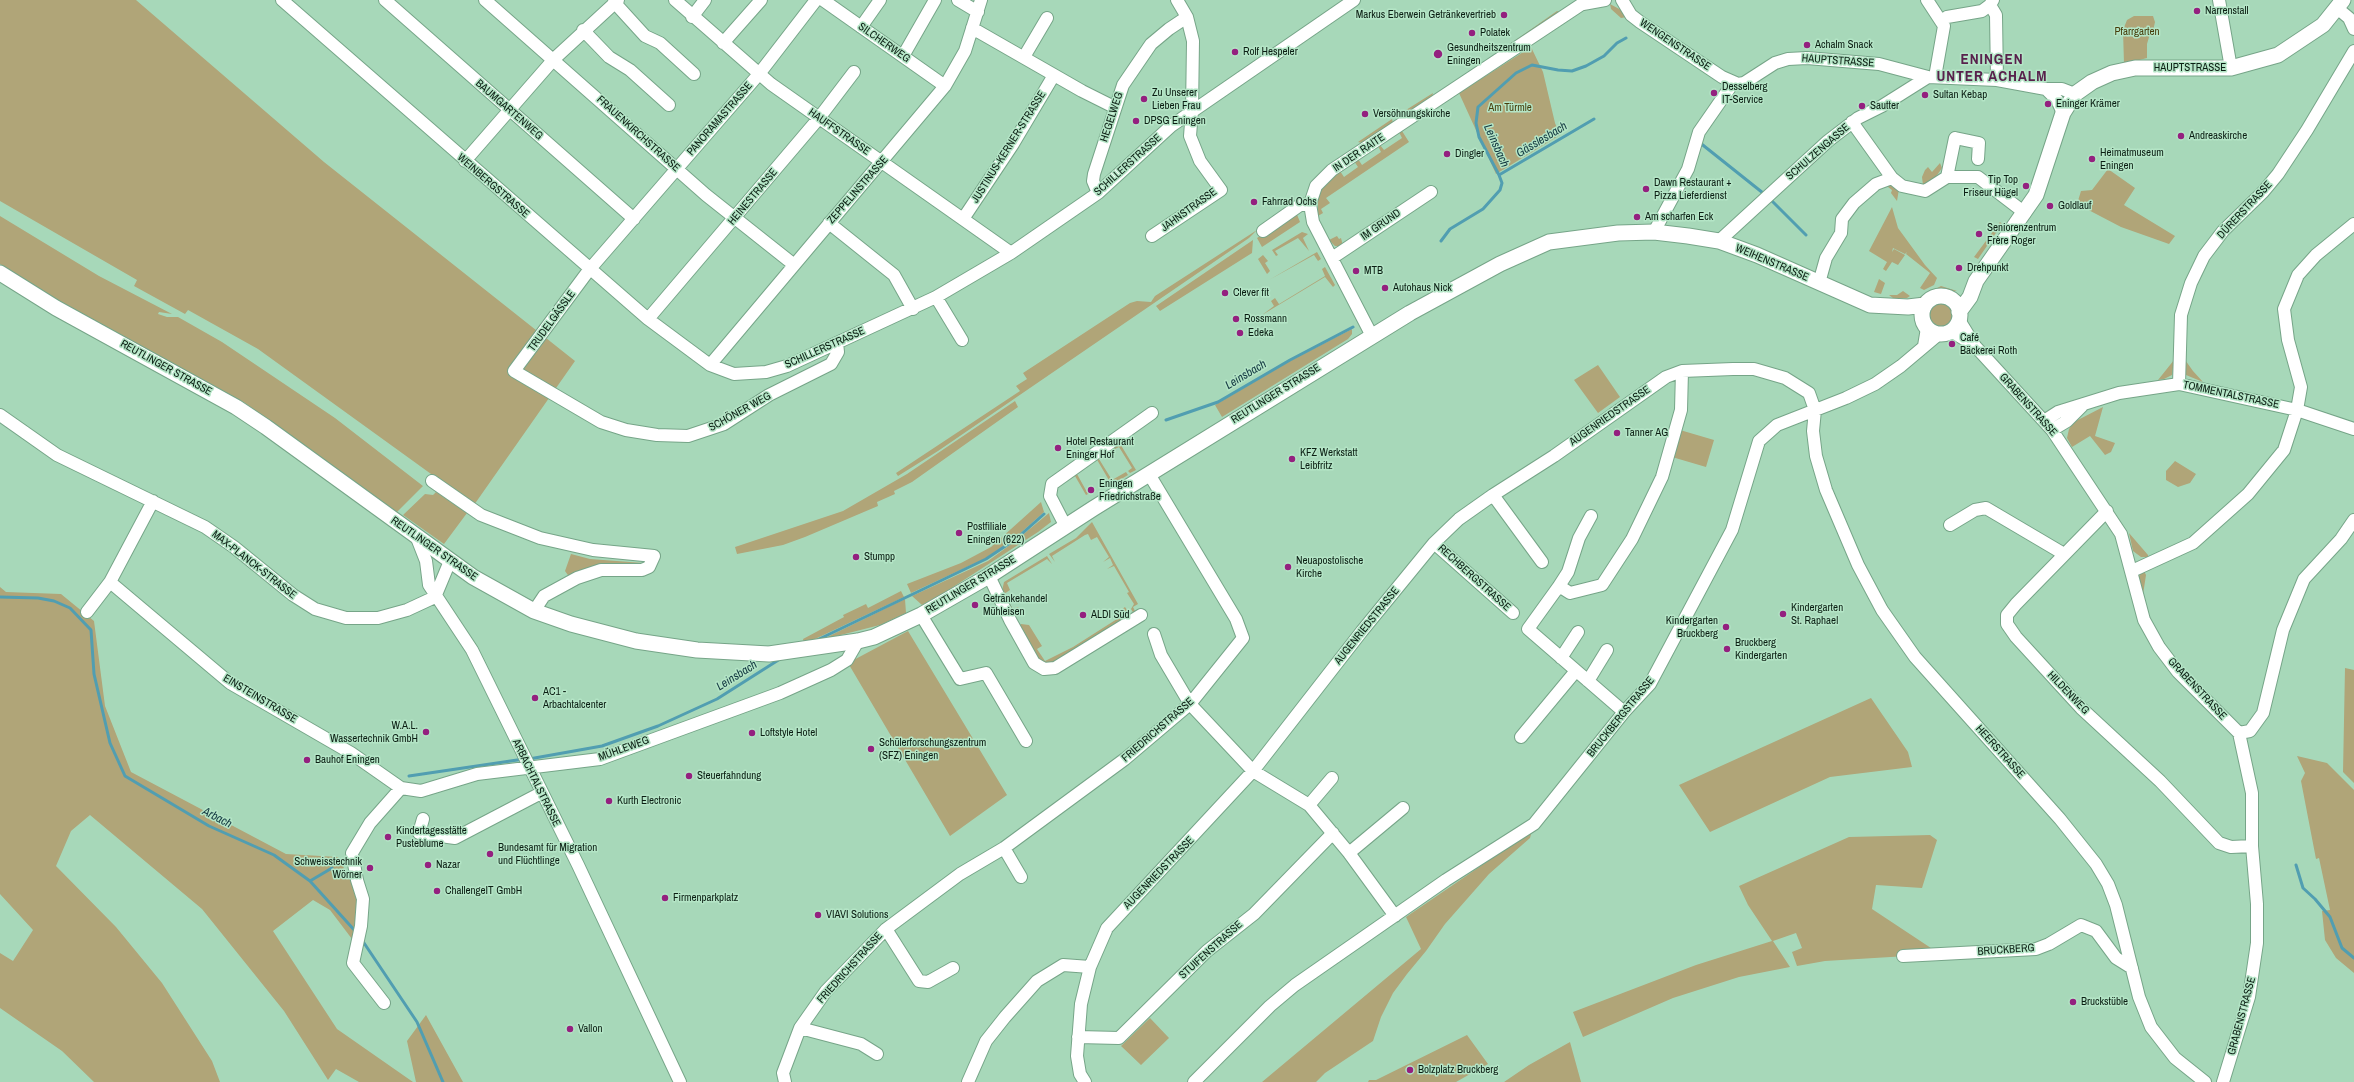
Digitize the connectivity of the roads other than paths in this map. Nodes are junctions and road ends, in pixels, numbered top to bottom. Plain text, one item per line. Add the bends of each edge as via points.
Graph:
1 (282, 0) edge
2 (385, 0) edge
3 (485, 0) edge
4 (675, 0) edge
5 (705, 0) edge
6 (761, 0) edge
7 (816, 0) edge
8 (823, 0) edge
9 (880, 0) edge
10 (935, 0) edge
11 (958, 0) edge
12 (981, 0) edge
13 (1177, 0) edge
14 (1354, 0) edge
15 (1605, 0) edge
16 (1622, 0) edge
17 (1927, 0) edge
18 (2219, 0) edge
19 (616, 1) edge
20 (1583, 2) edge
21 (1991, 2) edge
22 (2340, 4) edge
23 (978, 12) junction
24 (692, 17) junction
25 (1187, 17) junction
26 (1047, 18) dead end
27 (1942, 21) junction
28 (861, 27) junction
29 (972, 28) junction
30 (2354, 29) edge
31 (583, 30) junction
32 (723, 43) junction
33 (2354, 51) edge
34 (903, 56) junction
35 (1024, 57) junction
36 (554, 59) junction
37 (2231, 68) junction
38 (854, 72) dead end
39 (694, 74) dead end
40 (759, 74) junction
41 (1054, 75) junction
42 (1932, 77) junction
43 (1997, 80) junction
44 (1733, 83) junction
45 (945, 86) junction
46 (2046, 89) junction
47 (2075, 94) junction
48 (669, 105) dead end
49 (1114, 107) junction
50 (510, 110) junction
51 (1192, 111) junction
52 (2063, 113) junction
53 (819, 118) junction
54 (1852, 122) junction
55 (1978, 159) dead end
56 (465, 161) junction
57 (882, 162) junction
58 (677, 169) junction
59 (1947, 177) junction
60 (1892, 178) junction
61 (1431, 192) dead end
62 (1098, 193) junction
63 (1310, 204) junction
64 (2025, 213) junction
65 (735, 218) junction
66 (634, 219) junction
67 (963, 219) junction
68 (829, 223) junction
69 (2354, 224) edge
70 (1263, 231) dead end
71 (1654, 232) junction
72 (1152, 236) dead end
73 (1719, 241) junction
74 (1011, 253) junction
75 (1332, 258) junction
76 (793, 264) junction
77 (589, 270) junction
78 (0, 273) edge
79 (1976, 281) junction
80 (1819, 283) junction
81 (936, 297) junction
82 (1950, 299) junction
83 (912, 309) junction
84 (648, 320) junction
85 (1940, 321) junction
86 (1372, 336) junction
87 (962, 340) dead end
88 (837, 343) junction
89 (710, 365) junction
90 (1682, 371) junction
91 (514, 372) joint
92 (2179, 384) junction
93 (1815, 410) junction
94 (2297, 410) junction
95 (1152, 413) dead end
96 (0, 415) edge
97 (2048, 425) junction
98 (2354, 429) edge
99 (1149, 474) junction
100 (432, 481) dead end
101 (1493, 495) junction
102 (154, 501) junction
103 (2107, 511) junction
104 (1592, 516) dead end
105 (2354, 520) edge
106 (1950, 525) dead end
107 (1066, 527) junction
108 (417, 538) junction
109 (1434, 543) junction
110 (2064, 554) junction
111 (450, 561) junction
112 (1542, 562) dead end
113 (429, 571) junction
114 (2132, 571) junction
115 (989, 576) junction
116 (110, 582) junction
117 (1559, 586) junction
118 (435, 597) junction
119 (534, 611) junction
120 (87, 612) dead end
121 (1513, 614) dead end
122 (921, 615) junction
123 (1141, 615) dead end
124 (1578, 632) dead end
125 (1154, 634) dead end
126 (858, 641) junction
127 (1608, 650) dead end
128 (1561, 658) junction
129 (1576, 672) junction
130 (1588, 681) junction
131 (1190, 704) junction
132 (1624, 712) junction
133 (2239, 733) junction
134 (1521, 737) dead end
135 (1026, 741) dead end
136 (529, 768) junction
137 (1253, 772) junction
138 (1332, 778) dead end
139 (401, 788) junction
140 (541, 793) junction
141 (1309, 805) junction
142 (1403, 808) dead end
143 (423, 819) dead end
144 (1334, 833) junction
145 (2252, 846) junction
146 (1004, 848) junction
147 (1349, 853) junction
148 (1021, 877) dead end
149 (1395, 916) junction
150 (886, 929) junction
151 (1903, 956) dead end
152 (1090, 967) junction
153 (953, 968) dead end
154 (2132, 968) junction
155 (384, 1004) dead end
156 (800, 1028) junction
157 (1078, 1037) junction
158 (877, 1054) dead end
159 (680, 1082) edge
160 (784, 1082) edge
161 (968, 1082) edge
162 (1085, 1082) edge
163 (1194, 1082) edge
164 (2205, 1082) edge
165 (2223, 1082) edge

1 - 56 street, WEINBERGSTRASSE
2 - 50 street, BAUMGARTENWEG
3 - 36 street, FRAUENKIRCHSTRASSE
4 - 24 street, HAUFFSTRASSE
5 - 24 street
6 - 32 street
7 - 40 street, PANORAMASTRASSE
8 - 28 street, SILCHERWEG
9 - 28 street
10 - 34 street
11 - 23 street
12 - 23 street, ZEPPELINSTRASSE
13 - 25 street, JAHNSTRASSE
14 - 51 street, SCHILLERSTRASSE
15 - 20 street
16 - 44 street, WENGENSTRASSE via 1631,15 1640,22
17 - 27 street
18 - 37 street
19 - 31 street
19 - 39 street via 645,36 660,43
20 - 63 street, IN DER RAITE via 1332,170 1316,186
21 - 27 street via 1982,11
21 - 43 street via 1996,14
22 - 30 street
22 - 37 main road, HAUPTSTRASSE via 2323,25 2278,55
23 - 29 street, ZEPPELINSTRASSE
24 - 32 street, HAUFFSTRASSE
25 - 49 street, HEGELWEG via 1151,44 1123,85
25 - 51 street, JAHNSTRASSE via 1193,42
26 - 35 street
27 - 42 street via 1944,33
28 - 34 street, SILCHERWEG
29 - 35 street
29 - 45 street, ZEPPELINSTRASSE via 962,59
31 - 36 street
31 - 48 street via 609,57 630,70
32 - 40 street, HAUFFSTRASSE
33 - 92 street, DÜRERSTRASSE via 2278,174 2223,231 2204,256 2190,283 2181,315
34 - 45 street, SILCHERWEG
35 - 41 street
36 - 50 street
36 - 58 street, FRAUENKIRCHSTRASSE
37 - 47 main road, HAUPTSTRASSE via 2135,68 2092,82
38 - 53 street, HEINESTRASSE
40 - 53 street, HAUFFSTRASSE
40 - 58 street, PANORAMASTRASSE
41 - 49 street
41 - 67 street, JUSTINUS-KERNER-STRASSE via 1013,144
42 - 43 street, HAUPTSTRASSE
42 - 44 street, HAUPTSTRASSE via 1879,64 1839,59 1796,58 1768,66 1744,82
42 - 54 street, SCHULZENGASSE
43 - 46 street, HAUPTSTRASSE
44 - 71 street via 1699,132 1688,169
45 - 57 street, ZEPPELINSTRASSE
46 - 47 street, HAUPTSTRASSE via 2062,89
46 - 52 street via 2057,100
47 - 52 main road
49 - 62 street, HEGELWEG via 1094,174 1093,181
50 - 56 street
50 - 66 street, BAUMGARTENWEG
51 - 62 street, SCHILLERSTRASSE via 1171,126
51 - 72 street, JAHNSTRASSE via 1190,136 1200,161 1221,190
52 - 64 main road via 2036,195
53 - 57 street, HAUFFSTRASSE
53 - 65 street, HEINESTRASSE
54 - 60 street
54 - 73 street, SCHULZENGASSE via 1819,148
55 - 59 street via 1979,143 1955,138
56 - 77 street, WEINBERGSTRASSE
57 - 67 street, HAUFFSTRASSE
57 - 68 street, ZEPPELINSTRASSE
58 - 65 street, FRAUENKIRCHSTRASSE
58 - 66 street, PANORAMASTRASSE
59 - 60 street via 1925,191 1902,186
59 - 64 street via 1978,177
60 - 80 street via 1876,184 1854,203 1842,220 1841,233 1826,258
61 - 75 street, IM GRUND
62 - 74 street, SCHILLERSTRASSE
63 - 70 street via 1300,204
63 - 75 street via 1313,222
64 - 79 main road
65 - 76 street, FRAUENKIRCHSTRASSE
65 - 84 street, HEINESTRASSE
66 - 77 street, PANORAMASTRASSE
67 - 74 street, HAUFFSTRASSE
68 - 76 street, ZEPPELINSTRASSE
68 - 83 street via 894,275
69 - 94 street via 2316,255 2298,275 2284,309 2288,340 2301,387
71 - 73 main road, WEIHENSTRASSE
71 - 86 main road, REUTLINGER STRASSE via 1588,235 1549,242 1445,293
73 - 80 main road, WEIHENSTRASSE
74 - 81 street, SCHILLERSTRASSE
75 - 86 street
76 - 89 street, ZEPPELINSTRASSE
77 - 84 street, WEINBERGSTRASSE
77 - 91 street, TRUDELGÄSSLE
78 - 108 main road, REUTLINGER STRASSE via 56,308 236,407
79 - 82 main road
79 - 85 main road via 1970,297
80 - 85 main road, WEIHENSTRASSE via 1870,305 1886,306
81 - 83 street, SCHILLERSTRASSE
81 - 87 street
82 - 85 main road
82 - 85 main road via 1935,298
83 - 88 street, SCHILLERSTRASSE
84 - 89 street, WEINBERGSTRASSE
85 - 93 street, BRUCKBERGSTRASSE via 1924,346 1901,366 1875,384
85 - 97 street, GRABENSTRASSE via 1974,346
86 - 99 main road, REUTLINGER STRASSE
88 - 89 street, SCHILLERSTRASSE via 787,366 766,372 734,374
88 - 91 street, SCHÖNER WEG via 838,352 831,364 769,395 724,424 688,436 657,435 626,430 601,422
90 - 93 street, AUGENRIEDSTRASSE via 1754,370 1785,378 1809,393
90 - 101 street, AUGENRIEDSTRASSE via 1666,377 1637,396 1554,456
90 - 117 street via 1681,410 1662,478 1632,539 1602,585 1570,593
92 - 94 street, TOMMENTALSTRASSE
92 - 97 street, TOMMENTALSTRASSE via 2119,393 2058,412
93 - 132 street, BRUCKBERGSTRASSE via 1777,425 1759,441 1732,530 1650,684
93 - 154 street, HEERSTRASSE via 1814,443 1824,484 1849,546 1882,610 1915,657 2060,819 2096,864 2108,884 2116,905
94 - 98 street, TOMMENTALSTRASSE
94 - 114 street via 2284,450 2248,494 2193,543
95 - 107 street via 1052,484 1050,496
96 - 102 street, MAX-PLANCK-STRASSE via 57,455
97 - 103 street, GRABENSTRASSE
99 - 107 main road, REUTLINGER STRASSE
99 - 131 street, FRIEDRICHSTRASSE via 1236,618 1243,638
100 - 119 street via 481,514 540,538 593,550 654,556 649,567 642,570 601,570 577,578 544,596
101 - 109 street, AUGENRIEDSTRASSE via 1460,519
101 - 112 street
102 - 116 street
102 - 118 street, MAX-PLANCK-STRASSE via 218,536 304,603 329,614 346,618 378,618 407,610
103 - 110 street, HILDENWEG
103 - 114 street, GRABENSTRASSE via 2121,534
104 - 117 street via 1579,538 1568,572
105 - 133 street via 2341,539 2304,579 2283,630 2263,713 2250,731
106 - 110 street via 1975,510 1986,508
107 - 115 main road, REUTLINGER STRASSE
108 - 111 main road, REUTLINGER STRASSE
108 - 113 street, ARBACHTALSTRASSE
109 - 121 street, RECHBERGSTRASSE
109 - 137 street, AUGENRIEDSTRASSE
110 - 145 street, HILDENWEG via 2011,610 2005,619 2010,631 2081,708 2160,781 2219,843 2231,847
111 - 113 street via 438,564
111 - 118 street
111 - 119 main road, REUTLINGER STRASSE via 498,592
113 - 118 street, ARBACHTALSTRASSE via 429,585
114 - 133 street, GRABENSTRASSE via 2144,620 2159,647 2178,672
115 - 122 main road, REUTLINGER STRASSE
115 - 123 street via 1034,663 1044,669 1058,666
116 - 120 street
116 - 139 street, EINSTEINSTRASSE via 230,683 351,753
117 - 128 street via 1528,629
118 - 136 street, ARBACHTALSTRASSE via 472,650
119 - 126 main road, REUTLINGER STRASSE via 571,624 636,641 697,650 770,654
122 - 126 main road, REUTLINGER STRASSE via 874,637
122 - 135 street, REUTLINGER STRASSE via 960,680 986,673
124 - 128 street
125 - 131 street via 1161,655
126 - 136 street, MÜHLEWEG via 847,660 832,670 780,694 600,759
127 - 130 street
128 - 129 street
129 - 130 street
129 - 134 street
130 - 132 street
131 - 137 street
131 - 146 street, FRIEDRICHSTRASSE via 1125,759
132 - 149 street, BRUCKBERGSTRASSE via 1534,824
133 - 145 street, GRABENSTRASSE via 2252,793
136 - 139 street, MÜHLEWEG via 477,774 421,791
136 - 140 street, ARBACHTALSTRASSE
137 - 141 street
137 - 152 street, AUGENRIEDSTRASSE via 1107,928
138 - 141 street
139 - 155 street via 370,824 352,853 356,880 363,899 361,926 353,963
140 - 143 street via 455,838 419,834
140 - 159 street, ARBACHTALSTRASSE via 578,865
141 - 144 street
142 - 147 street
144 - 147 street
144 - 157 street, STUIFENSTRASSE via 1254,914 1207,951 1119,1038
145 - 165 street, GRABENSTRASSE via 2257,904 2254,970 2246,1008
146 - 148 street
146 - 150 street, FRIEDRICHSTRASSE via 960,874
147 - 149 street
149 - 163 street via 1295,985 1270,1006
150 - 153 street, FRIEDRICHSTRASSE via 919,981 928,982
150 - 156 street, FRIEDRICHSTRASSE via 826,991
151 - 154 street, BRUCKBERG via 2036,949 2081,925 2096,931 2116,958
152 - 157 street, AUGENRIEDSTRASSE via 1081,1004
152 - 161 street via 1063,965 1037,982 986,1041
154 - 164 street, HEERSTRASSE via 2142,1008 2155,1034 2184,1067
156 - 158 street via 861,1044
156 - 160 street, FRIEDRICHSTRASSE via 783,1073
157 - 162 street, AUGENRIEDSTRASSE via 1077,1056 1080,1074

